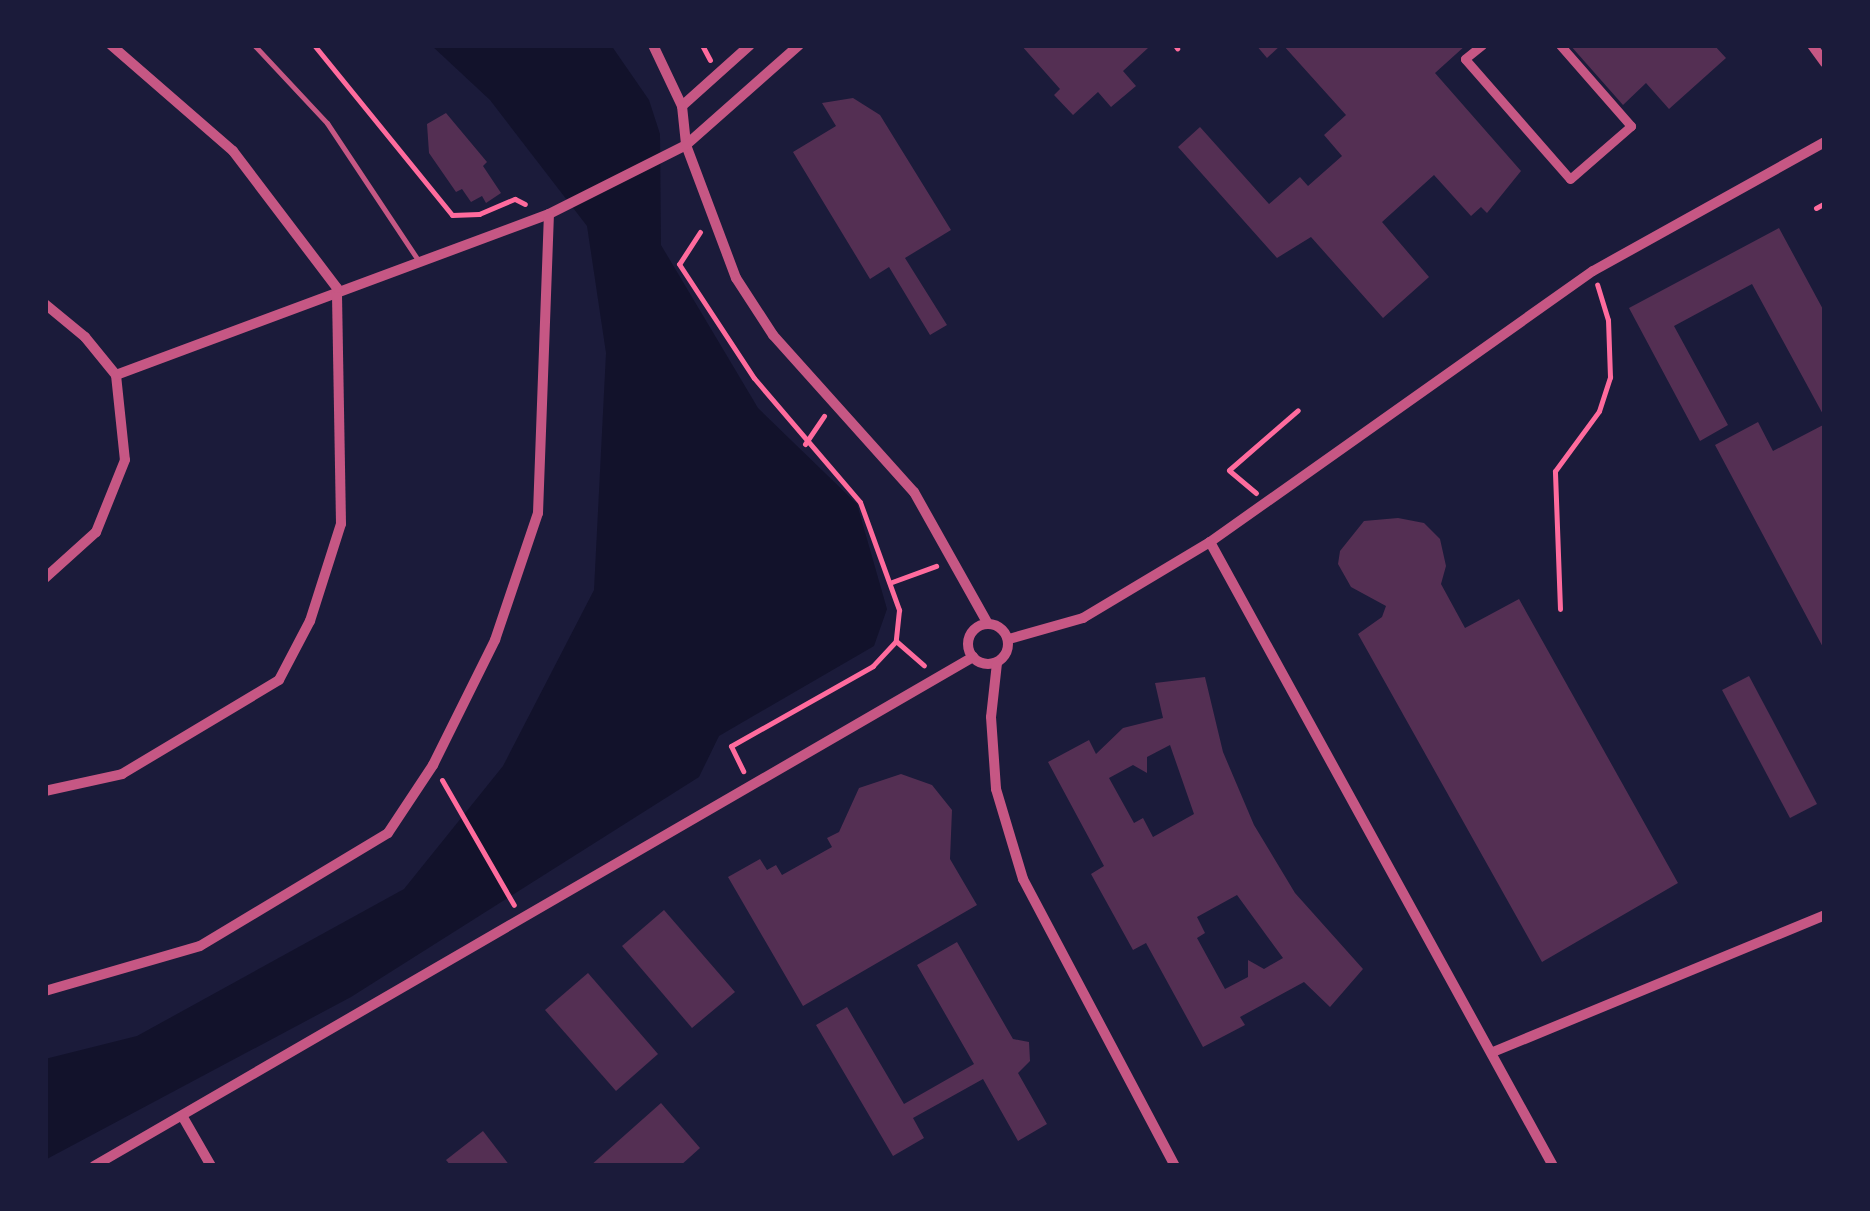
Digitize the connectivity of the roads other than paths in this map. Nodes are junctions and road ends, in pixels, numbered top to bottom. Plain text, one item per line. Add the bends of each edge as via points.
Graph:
1 (111, 45) edge
2 (254, 45) edge
3 (653, 45) edge
4 (750, 45) edge
5 (799, 45) edge
6 (1482, 45) edge
7 (1560, 45) edge
8 (1812, 45) edge
9 (1825, 63) edge
10 (682, 106) junction
11 (1825, 142) edge
12 (686, 145) junction
13 (549, 214) junction
14 (418, 260) junction
15 (337, 288) junction
16 (45, 304) edge
17 (116, 375) junction
18 (1210, 542) junction
19 (45, 578) edge
20 (988, 624) junction
21 (1008, 639) junction
22 (973, 657) junction
23 (997, 663) junction
24 (45, 791) edge
25 (1825, 915) edge
26 (45, 991) edge
27 (1493, 1052) junction
28 (184, 1119) junction
29 (94, 1166) edge
30 (211, 1166) edge
31 (1175, 1166) edge
32 (1553, 1166) edge

1 - 15 street via 233,151
2 - 14 lane via 327,123
3 - 10 street
4 - 10 street
5 - 12 street
6 - 7 street via 1466,59 1570,180 1631,126
8 - 9 street
10 - 12 street
11 - 18 street via 1593,271
12 - 13 street
12 - 20 street via 736,278 773,335 914,492
13 - 14 street
13 - 26 street via 538,514 494,640 433,765 388,833 200,946
14 - 15 street
15 - 17 street
15 - 24 street via 341,524 310,621 280,680 122,774
16 - 17 street
17 - 19 street via 124,460 96,532
18 - 21 street via 1083,618
18 - 27 street
20 - 21 street
20 - 22 street via 971,632
21 - 23 street
22 - 23 street
22 - 28 street
23 - 31 street via 991,717 996,789 1024,879
25 - 27 street
27 - 32 street
28 - 29 street
28 - 30 street

